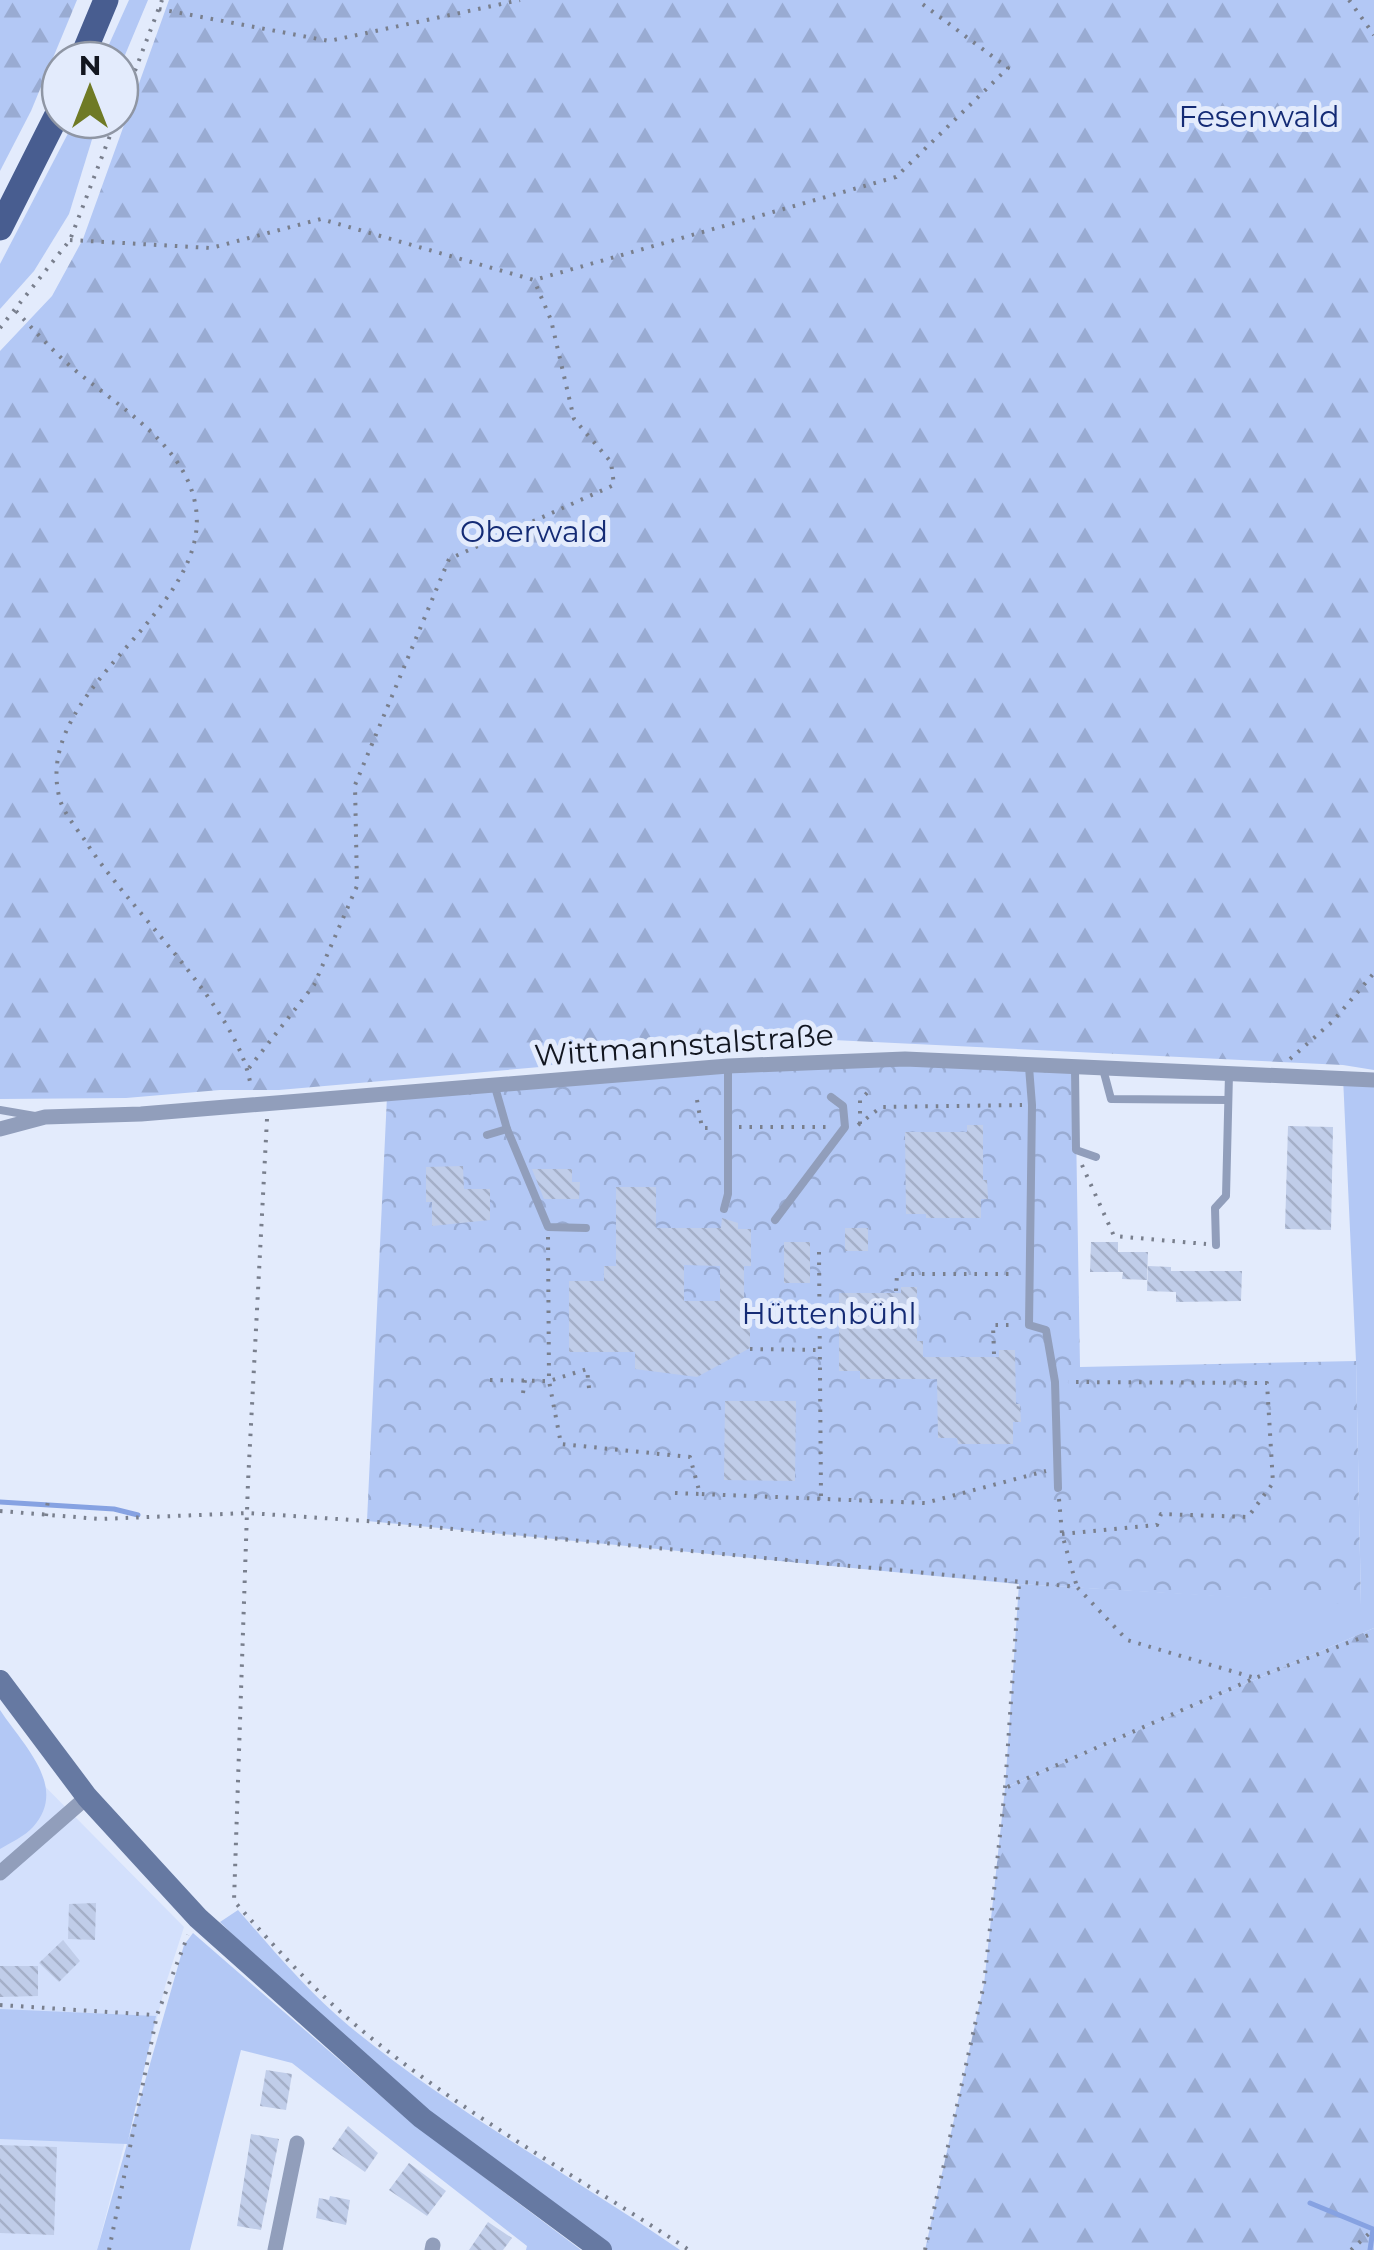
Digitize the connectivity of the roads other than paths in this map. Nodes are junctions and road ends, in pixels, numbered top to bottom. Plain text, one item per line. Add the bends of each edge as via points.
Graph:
1 (106, 0) edge
2 (89, 40) edge
3 (44, 140) edge
4 (0, 228) edge
5 (728, 1066) junction
6 (1030, 1066) junction
7 (1075, 1068) junction
8 (1103, 1069) junction
9 (1228, 1074) junction
10 (1374, 1080) edge
11 (495, 1087) junction
12 (830, 1097) dead end
13 (1228, 1100) junction
14 (0, 1110) edge
15 (45, 1117) junction
16 (0, 1129) edge
17 (507, 1129) junction
18 (488, 1135) dead end
19 (1096, 1157) dead end
20 (724, 1208) dead end
21 (775, 1220) dead end
22 (586, 1228) dead end
23 (1216, 1245) road end
24 (1058, 1488) road end
25 (0, 1681) edge
26 (87, 1797) junction
27 (0, 1872) edge
28 (296, 2143) dead end
29 (275, 2250) edge
30 (602, 2250) edge

1 - 2 main road
3 - 4 main road
5 - 6 street, Wittmannstalstraße via 905,1060
5 - 11 street, Wittmannstalstraße
5 - 20 lane
6 - 7 street, Wittmannstalstraße
6 - 24 lane via 1029,1325 1046,1330
7 - 8 street, Wittmannstalstraße
7 - 19 lane via 1076,1150
8 - 9 street, Wittmannstalstraße
8 - 13 lane via 1111,1099
9 - 10 street, Wittmannstalstraße
9 - 13 lane
11 - 15 street, Wittmannstalstraße
11 - 17 lane
12 - 21 lane via 843,1106 844,1127
13 - 23 lane via 1226,1196 1215,1208
14 - 15 lane
15 - 16 street, Wittmannstalstraße
17 - 18 lane
17 - 22 lane via 548,1228
25 - 26 street
26 - 27 street
26 - 30 street via 198,1918 422,2118
28 - 29 street

